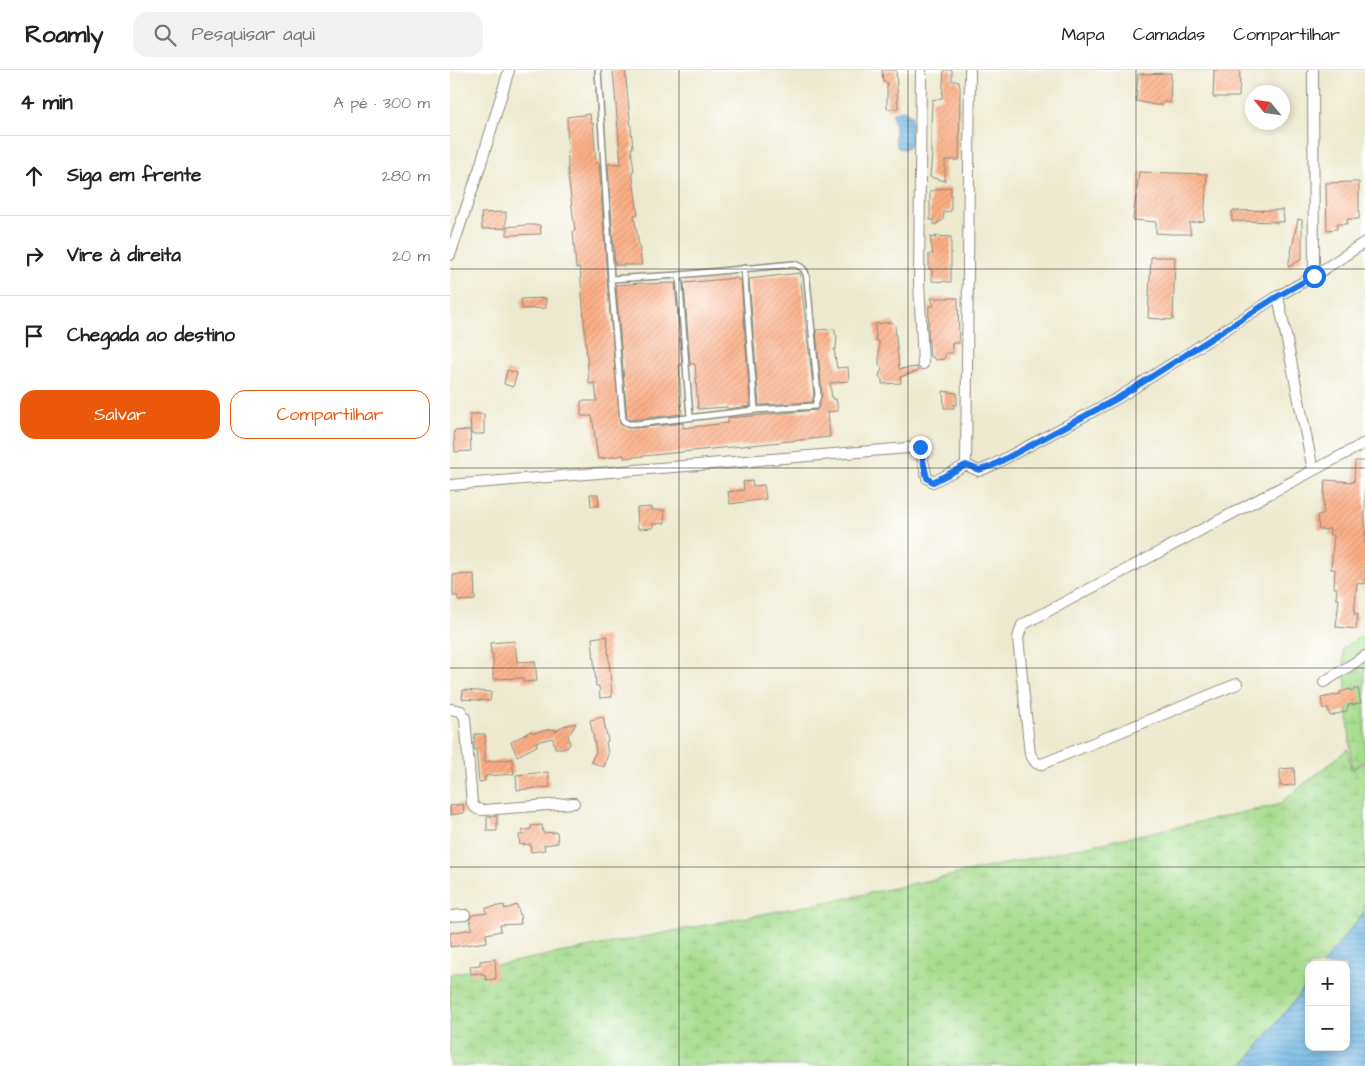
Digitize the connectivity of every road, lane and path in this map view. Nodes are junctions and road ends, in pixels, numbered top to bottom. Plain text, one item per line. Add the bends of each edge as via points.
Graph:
1 (509, 70) edge
2 (598, 70) edge
3 (921, 70) edge
4 (970, 70) edge
5 (1313, 70) edge
6 (1365, 242) edge
7 (450, 255) edge
8 (744, 268) junction
9 (679, 275) junction
10 (1314, 276) junction
11 (611, 279) junction
12 (1278, 296) junction
13 (923, 364) dead end
14 (755, 410) junction
15 (690, 417) junction
16 (1365, 442) edge
17 (966, 465) junction
18 (1313, 470) junction
19 (450, 484) edge
20 (1365, 656) edge
21 (1324, 682) dead end
22 (1237, 684) dead end
23 (450, 709) edge
24 (574, 803) dead end
25 (465, 915) dead end
26 (450, 916) edge

1 - 7 street
2 - 11 lane
3 - 13 street via 919,282
4 - 17 street
5 - 10 street
6 - 10 street
8 - 9 lane
8 - 14 lane
8 - 14 lane via 794,264 806,273 818,395 815,406
9 - 11 lane
9 - 15 lane
10 - 12 street
11 - 15 lane via 623,421 636,424
12 - 17 street via 1118,398 992,466 979,470
12 - 18 street
14 - 15 lane
16 - 18 street
17 - 19 street via 933,482 927,478 920,447
18 - 22 street via 1035,618 1022,626 1018,638 1030,754 1036,763 1042,764
20 - 21 street
23 - 24 street via 461,712 467,724 474,808
25 - 26 street

